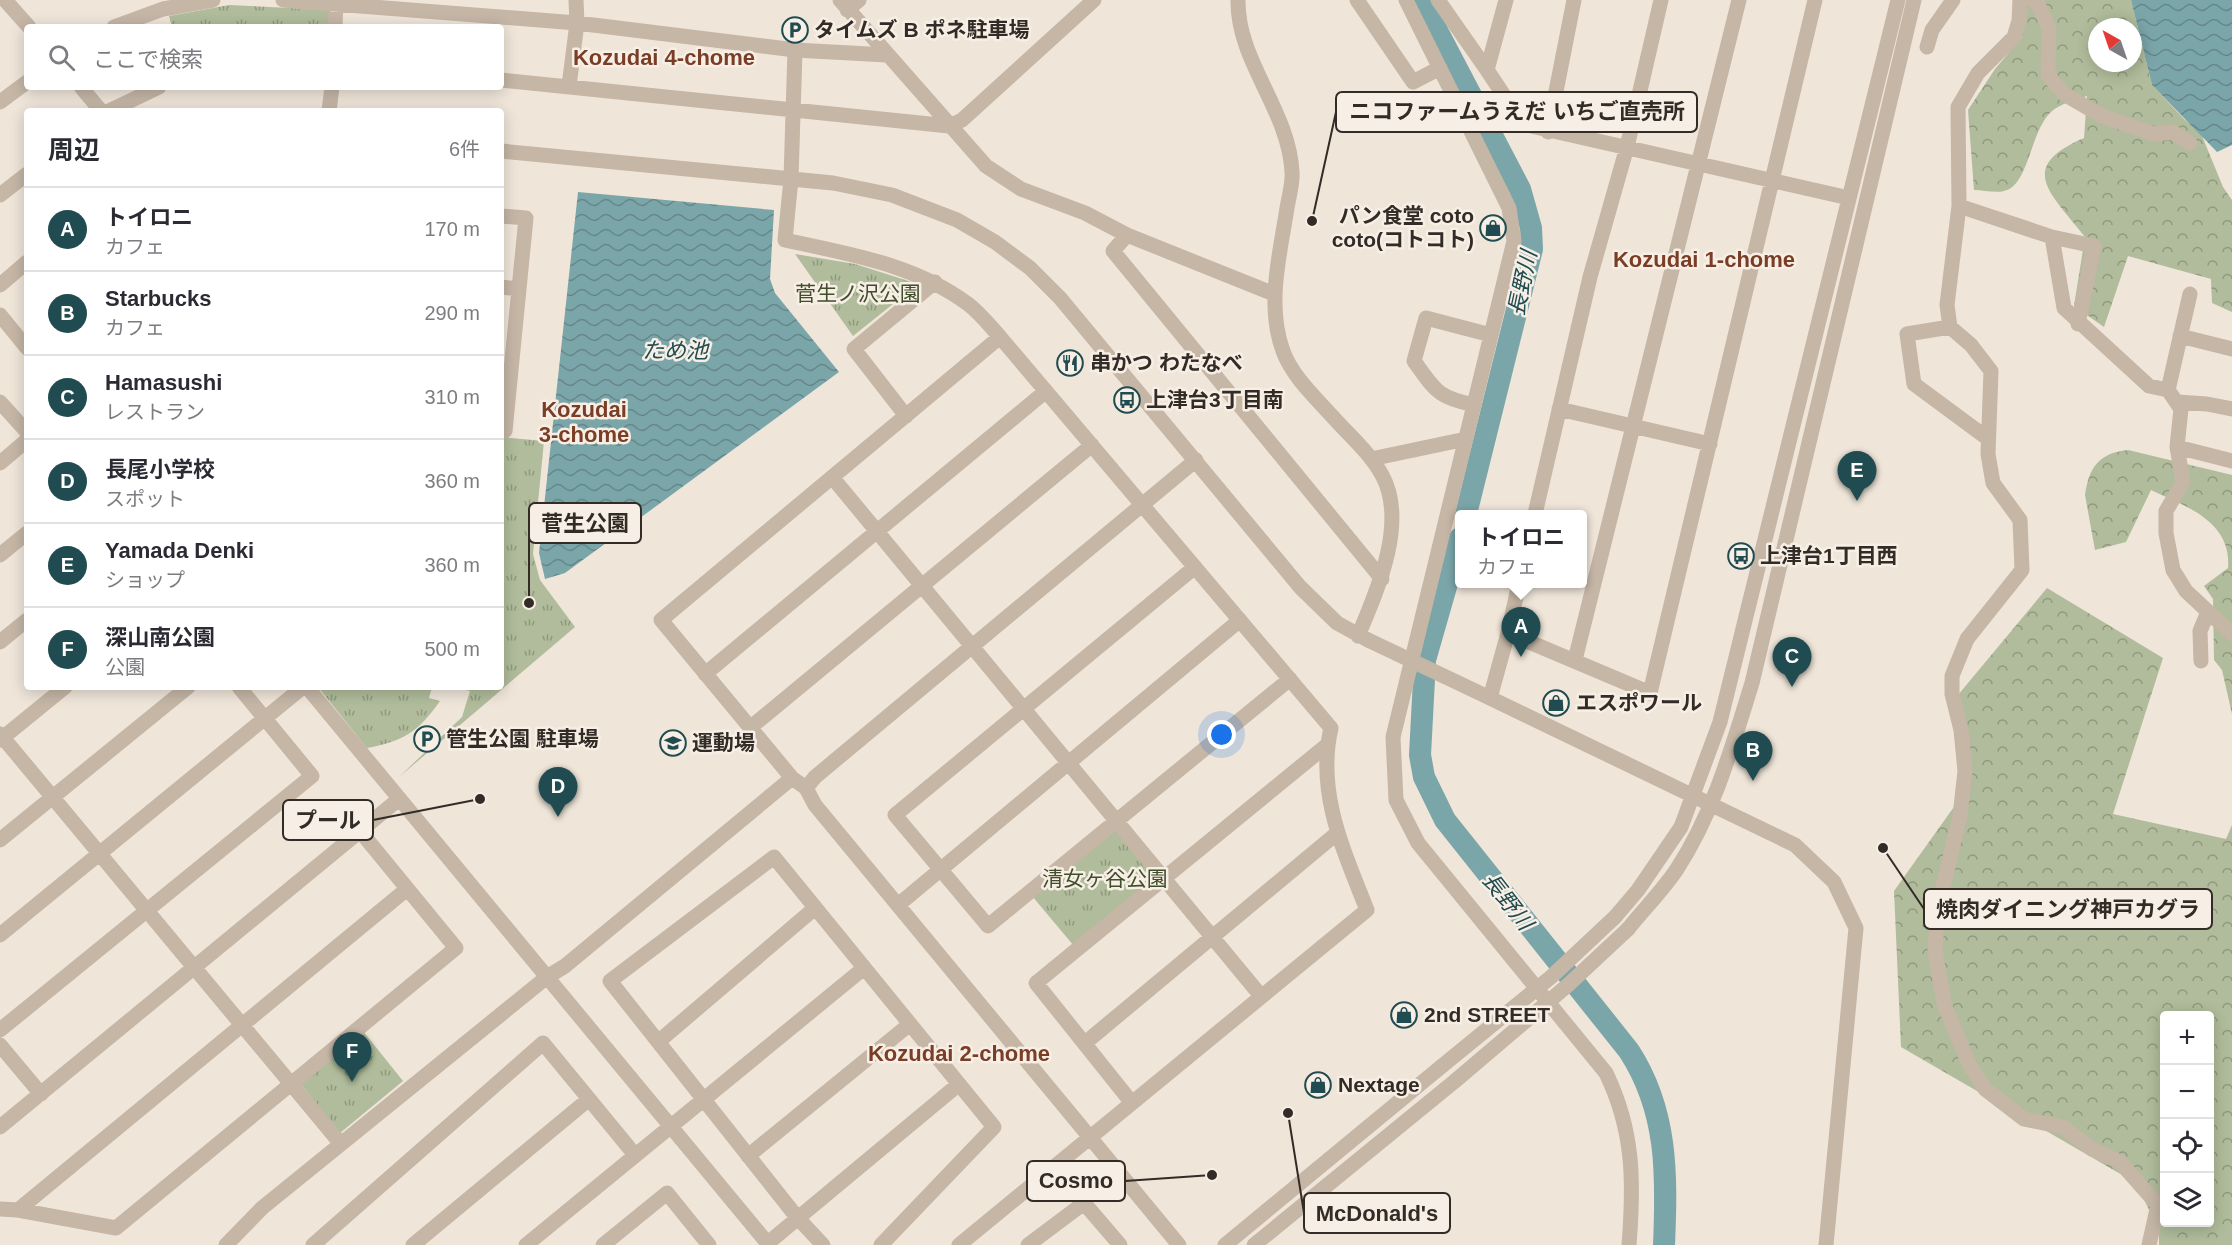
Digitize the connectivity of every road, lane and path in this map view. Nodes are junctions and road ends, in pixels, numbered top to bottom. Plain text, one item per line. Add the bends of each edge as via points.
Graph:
1 (213, 0) edge
2 (283, 0) edge
3 (576, 0) edge
4 (859, 0) edge
5 (1094, 0) edge
6 (1238, 0) edge
7 (1357, 0) edge
8 (1406, 0) edge
9 (1438, 0) edge
10 (1506, 0) edge
11 (1574, 0) edge
12 (1661, 0) edge
13 (1815, 0) edge
14 (1898, 0) edge
15 (1914, 0) edge
16 (1953, 0) edge
17 (2020, 0) edge
18 (2033, 0) edge
19 (336, 1) edge
20 (1736, 1) edge
21 (4, 2) edge
22 (842, 3) edge
23 (577, 23) junction
24 (26, 24) edge
25 (122, 24) edge
26 (335, 24) edge
27 (1927, 46) dead end
28 (795, 50) junction
29 (886, 55) junction
30 (1440, 68) junction
31 (1487, 70) junction
32 (504, 80) edge
33 (24, 84) edge
34 (569, 86) junction
35 (84, 90) edge
36 (153, 90) edge
37 (332, 90) edge
38 (0, 102) edge
39 (98, 108) edge
40 (115, 108) edge
41 (329, 108) edge
42 (794, 110) junction
43 (949, 126) junction
44 (1548, 132) junction
45 (2190, 143) dead end
46 (1627, 147) junction
47 (504, 151) edge
48 (1699, 164) junction
49 (24, 176) edge
50 (791, 179) junction
51 (1772, 181) junction
52 (0, 195) edge
53 (1849, 198) junction
54 (1959, 206) junction
55 (504, 216) edge
56 (1127, 235) junction
57 (2052, 237) junction
58 (24, 265) edge
59 (935, 282) junction
60 (0, 285) edge
61 (504, 287) edge
62 (519, 289) junction
63 (1274, 294) junction
64 (2190, 294) dead end
65 (0, 315) edge
66 (2078, 324) junction
67 (1950, 327) junction
68 (1491, 335) junction
69 (2180, 336) junction
70 (1000, 337) junction
71 (24, 344) edge
72 (2232, 349) edge
73 (506, 358) edge
74 (1046, 391) junction
75 (2172, 396) junction
76 (0, 402) edge
77 (1474, 405) junction
78 (1559, 409) junction
79 (2232, 409) edge
80 (906, 416) junction
81 (1634, 428) junction
82 (24, 429) edge
83 (504, 431) edge
84 (1987, 438) junction
85 (1466, 439) junction
86 (24, 443) edge
87 (1710, 444) junction
88 (1092, 445) junction
89 (2177, 447) junction
90 (1371, 459) junction
91 (1196, 460) junction
92 (2232, 460) edge
93 (0, 463) edge
94 (832, 477) junction
95 (1142, 505) junction
96 (1536, 510) edge
97 (877, 532) junction
98 (24, 535) edge
99 (0, 555) edge
100 (1195, 567) junction
101 (1382, 579) junction
102 (921, 585) junction
103 (1518, 588) edge
104 (2208, 612) junction
105 (1240, 620) junction
106 (24, 622) edge
107 (1508, 633) junction
108 (2232, 634) edge
109 (1363, 638) junction
110 (0, 642) edge
111 (972, 646) junction
112 (1575, 660) junction
113 (2201, 661) dead end
114 (705, 674) junction
115 (1290, 679) junction
116 (61, 690) edge
117 (184, 690) edge
118 (242, 690) edge
119 (301, 690) edge
120 (308, 690) edge
121 (1490, 698) junction
122 (1024, 709) junction
123 (265, 718) junction
124 (751, 727) junction
125 (1, 738) edge
126 (1327, 744) junction
127 (1069, 763) junction
128 (792, 778) junction
129 (806, 788) junction
130 (1693, 794) junction
131 (52, 798) junction
132 (399, 799) junction
133 (1711, 803) junction
134 (1117, 821) junction
135 (360, 831) junction
136 (1336, 834) junction
137 (0, 840) edge
138 (99, 854) junction
139 (940, 869) junction
140 (1164, 878) junction
141 (407, 889) junction
142 (898, 905) junction
143 (815, 908) junction
144 (146, 911) junction
145 (0, 935) edge
146 (1213, 937) junction
147 (194, 968) junction
148 (864, 968) junction
149 (547, 977) junction
150 (1261, 996) junction
151 (910, 1024) junction
152 (242, 1025) junction
153 (0, 1030) edge
154 (658, 1042) junction
155 (1085, 1043) junction
156 (0, 1045) edge
157 (291, 1084) junction
158 (959, 1084) junction
159 (41, 1094) junction
160 (589, 1099) junction
161 (704, 1099) junction
162 (1132, 1103) junction
163 (0, 1127) edge
164 (670, 1128) junction
165 (1090, 1136) junction
166 (341, 1144) junction
167 (635, 1155) junction
168 (748, 1156) junction
169 (0, 1209) edge
170 (18, 1210) junction
171 (796, 1216) junction
172 (768, 1244) edge
173 (226, 1245) edge
174 (313, 1245) edge
175 (412, 1245) edge
176 (526, 1245) edge
177 (603, 1245) edge
178 (710, 1245) edge
179 (823, 1245) edge
180 (881, 1245) edge
181 (959, 1245) edge
182 (1028, 1245) edge
183 (1120, 1245) edge
184 (1179, 1245) edge
185 (1225, 1245) edge
186 (1254, 1245) edge
187 (1629, 1245) edge
188 (1826, 1245) edge
189 (2149, 1245) edge

1 - 25 street via 163,9
2 - 19 street
3 - 23 street
4 - 22 street
5 - 43 street via 962,120
6 - 63 street via 1238,19 1251,57 1287,134 1292,173
7 - 30 street via 1413,82
8 - 30 street
9 - 31 street
10 - 31 street
11 - 44 street
12 - 46 street
13 - 51 street
14 - 53 street
15 - 133 street via 1752,683 1724,775
16 - 27 street via 1932,30
17 - 54 street via 2014,37 1978,74 1958,106
18 - 45 street via 2049,28 2048,75 2064,94 2102,116 2154,134 2172,132
19 - 23 street
19 - 26 street
20 - 48 street
21 - 24 street
22 - 29 street
23 - 28 street
23 - 34 street
28 - 29 street
28 - 42 street
29 - 43 street
30 - 68 street via 1509,208 1514,241
31 - 44 street via 1523,124
32 - 34 street
33 - 38 street
34 - 42 street
35 - 39 street
36 - 40 street
37 - 41 street
42 - 43 street
42 - 50 street
43 - 56 street via 986,166 1021,189 1085,213
44 - 46 street
46 - 48 street
46 - 78 street via 1590,277
47 - 50 street
48 - 51 street
48 - 81 street
49 - 52 street
50 - 59 street via 785,240 899,267
50 - 91 street via 852,185 892,195 957,220 995,242 1030,268 1060,298
51 - 53 street
51 - 87 street
53 - 130 street via 1720,722
54 - 57 street
54 - 67 street via 1947,305
55 - 62 street via 526,218
56 - 63 street
56 - 101 street via 1113,251
57 - 66 street via 2064,308
57 - 66 street via 2094,246
58 - 60 street
59 - 70 street via 970,305
59 - 80 street via 854,349
61 - 62 street
62 - 73 street
63 - 90 street via 1283,351 1304,385
64 - 69 street
65 - 71 street
66 - 75 street via 2150,386
67 - 84 street via 1971,345 1991,371
67 - 84 street via 1907,334 1914,384
68 - 77 street
68 - 77 street via 1426,318 1414,361 1446,399
69 - 72 street
69 - 75 street
70 - 74 street
70 - 80 street
73 - 83 street
74 - 88 street
74 - 97 street
75 - 79 street
75 - 89 street via 2181,409
76 - 82 street
77 - 85 street
78 - 81 street
78 - 96 street
80 - 94 street
81 - 87 street
81 - 112 street
84 - 189 street via 1993,483 2020,520 2022,570 1967,639 1952,676 1965,771 1960,816 1938,908 1935,950 1942,994 1960,1045 1985,1089 2024,1119 2063,1126 2092,1149 2120,1162 2158,1205
85 - 90 street
85 - 187 street via 1393,737 1396,800 1418,843 1606,1073 1626,1125 1633,1193
86 - 93 street
87 - 112 street via 1650,693
88 - 95 street
88 - 102 street
89 - 92 street
89 - 104 street via 2182,482 2166,511 2166,533 2173,570 2186,591
90 - 101 street via 1383,476 1394,509
91 - 95 street
91 - 109 street via 1313,602 1337,623
94 - 97 street
94 - 114 street via 661,620
95 - 100 street
95 - 111 street
97 - 102 street
97 - 114 street
98 - 99 street
100 - 105 street
100 - 122 street
101 - 109 street
102 - 111 street
102 - 124 street
103 - 107 street
104 - 108 street
104 - 113 street via 2200,631
105 - 115 street
105 - 127 street
106 - 110 street
107 - 112 street
107 - 121 street
109 - 121 street, bridge
111 - 122 street
111 - 129 street
114 - 124 street
115 - 126 street via 1331,728
115 - 134 street
116 - 125 street
117 - 131 street
118 - 123 street
119 - 123 street
120 - 132 street
121 - 130 street
122 - 127 street
122 - 139 street via 895,815
123 - 138 street
123 - 144 street via 312,776
124 - 128 street
125 - 131 street
126 - 136 street
126 - 140 street
127 - 134 street
127 - 139 street
128 - 129 street
128 - 149 street
129 - 142 street via 815,805
130 - 133 street
130 - 185 street, bridge via 1681,827 1615,917 1551,977
131 - 137 street
131 - 138 street
132 - 135 street
132 - 149 street
133 - 186 street, bridge via 1676,870 1628,929 1455,1081
133 - 188 street via 1795,845 1834,882 1856,928
134 - 139 street via 988,926
134 - 140 street
135 - 141 street
135 - 147 street
136 - 146 street
136 - 150 street via 1367,910
138 - 144 street
138 - 145 street
139 - 142 street
140 - 146 street
140 - 155 street via 1036,982
141 - 152 street
141 - 157 street via 456,948
142 - 165 street
143 - 148 street
143 - 154 street
143 - 154 street via 774,857 610,981
144 - 147 street
144 - 153 street
146 - 150 street
146 - 155 street
147 - 152 street
147 - 159 street
148 - 151 street
148 - 161 street
149 - 164 street
149 - 166 street
150 - 162 street
151 - 158 street
151 - 168 street
152 - 157 street
152 - 170 street
154 - 161 street
155 - 162 street
156 - 159 street
157 - 166 street
157 - 170 street via 117,1228
158 - 171 street
158 - 180 street via 994,1127
159 - 163 street
160 - 167 street
160 - 174 street via 543,1043
160 - 175 street
161 - 164 street
161 - 168 street
162 - 165 street
164 - 167 street
164 - 172 street
165 - 181 street
165 - 184 street
166 - 173 street via 262,1208
167 - 176 street
168 - 171 street
169 - 170 street
171 - 172 street
171 - 179 street
177 - 178 street via 667,1193
182 - 183 street via 1084,1203

